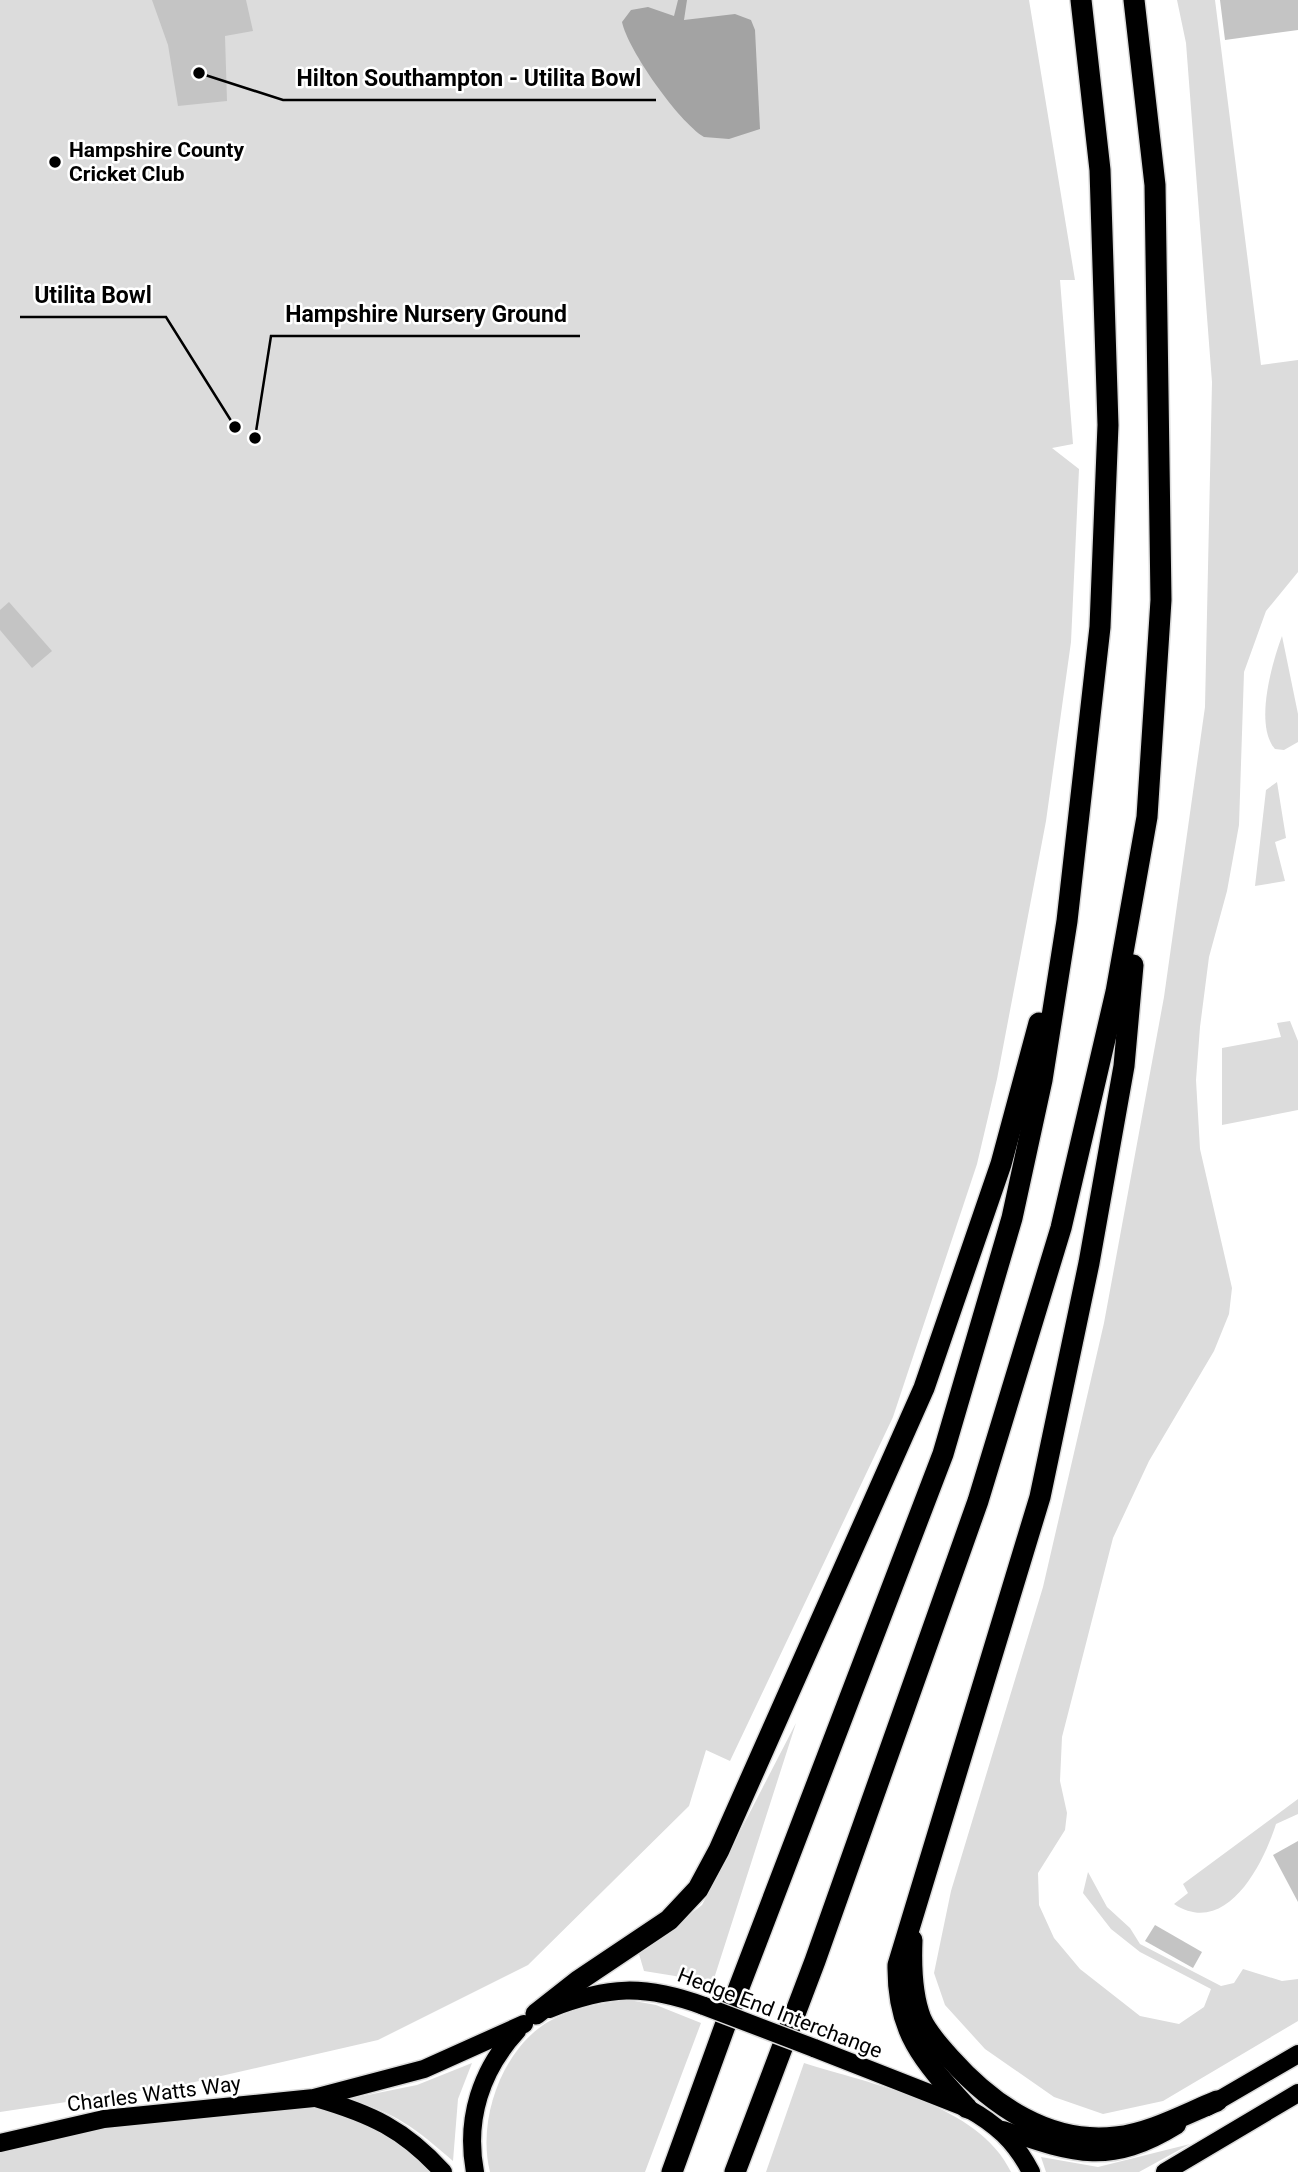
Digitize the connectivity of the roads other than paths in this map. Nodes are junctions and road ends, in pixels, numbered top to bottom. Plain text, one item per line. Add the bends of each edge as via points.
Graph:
1 (1081, 0) edge
2 (1134, 0) edge
3 (1147, 817) junction
4 (1067, 921) junction
5 (914, 1913) junction
6 (530, 2019) junction
7 (1298, 2054) edge
8 (1298, 2093) edge
9 (314, 2098) junction
10 (1217, 2101) junction
11 (967, 2108) junction
12 (1003, 2130) junction
13 (0, 2143) edge
14 (443, 2172) edge
15 (475, 2172) edge
16 (672, 2172) edge
17 (735, 2172) edge
18 (1031, 2172) edge
19 (1165, 2172) edge

1 - 4 highway via 1100,170 1108,425 1100,627
2 - 3 highway via 1155,185 1161,443 1161,600
3 - 5 highway via 1124,1066 1042,1484
3 - 17 highway via 1116,992 1064,1215 1018,1371 978,1501
4 - 6 highway via 1001,1164 925,1388 719,1850 698,1889 669,1920
4 - 16 highway via 1042,1080 1012,1218 943,1454
5 - 10 highway via 912,1954 921,2019 973,2084 1016,2116 1064,2135 1116,2137
5 - 11 highway via 898,1965 902,2017 921,2055
6 - 9 main road, Charles Watts Way via 424,2070
6 - 11 main road, Hedge End Interchange, bridge via 585,1996 625,1989 671,1995
6 - 15 main road via 484,2080 473,2121
7 - 10 main road
8 - 19 main road
9 - 13 main road, Charles Watts Way via 104,2119
9 - 14 main road, Charles Watts Way via 396,2128
10 - 12 main road via 1148,2143 1114,2153 1059,2149
11 - 12 main road, Hedge End Interchange
12 - 18 main road, Hedge End Interchange

